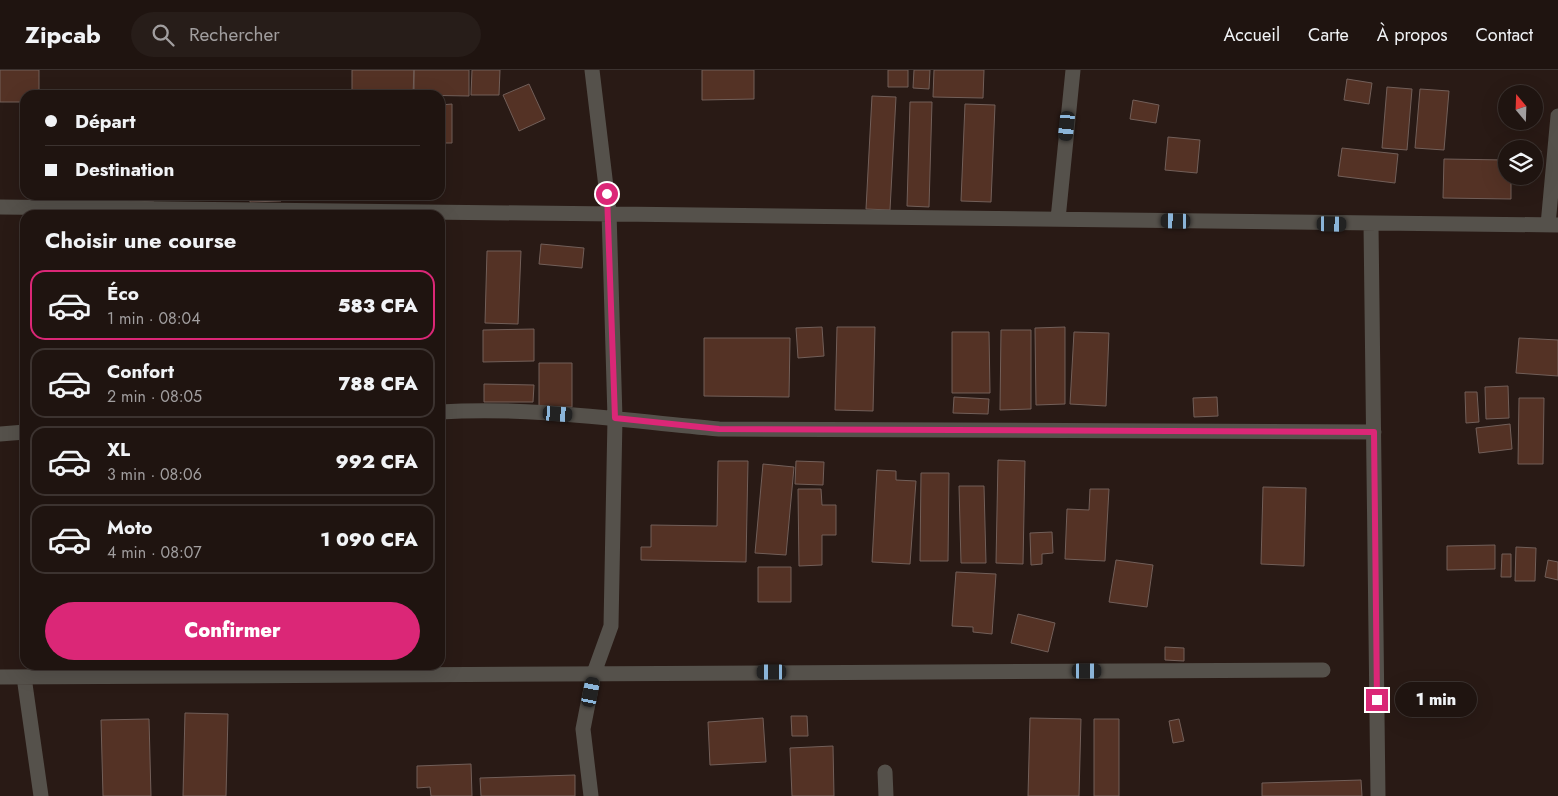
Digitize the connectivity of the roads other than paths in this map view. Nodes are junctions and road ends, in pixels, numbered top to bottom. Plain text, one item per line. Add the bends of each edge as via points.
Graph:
1 (592, 70) edge
2 (1073, 70) edge
3 (1558, 116) edge
4 (0, 207) edge
5 (365, 210) edge
6 (445, 211) edge
7 (609, 212) junction
8 (1058, 219) junction
9 (1371, 224) junction
10 (1553, 225) edge
11 (445, 412) edge
12 (615, 418) junction
13 (20, 432) edge
14 (1374, 432) junction
15 (0, 434) edge
16 (1323, 670) dead end
17 (594, 673) junction
18 (0, 677) edge
19 (24, 677) junction
20 (885, 772) dead end
21 (41, 796) edge
22 (591, 796) edge
23 (886, 796) edge
24 (1378, 796) edge

1 - 7 street
2 - 8 street
3 - 10 street
4 - 5 street
6 - 7 street
7 - 8 street
7 - 12 street
8 - 9 street
9 - 10 street
9 - 14 street
11 - 12 street via 482,410
12 - 14 street via 719,429
12 - 17 street via 611,626
13 - 15 street
14 - 24 street
16 - 17 street
17 - 19 street
17 - 22 street via 584,729
18 - 19 street
19 - 21 street
20 - 23 street

